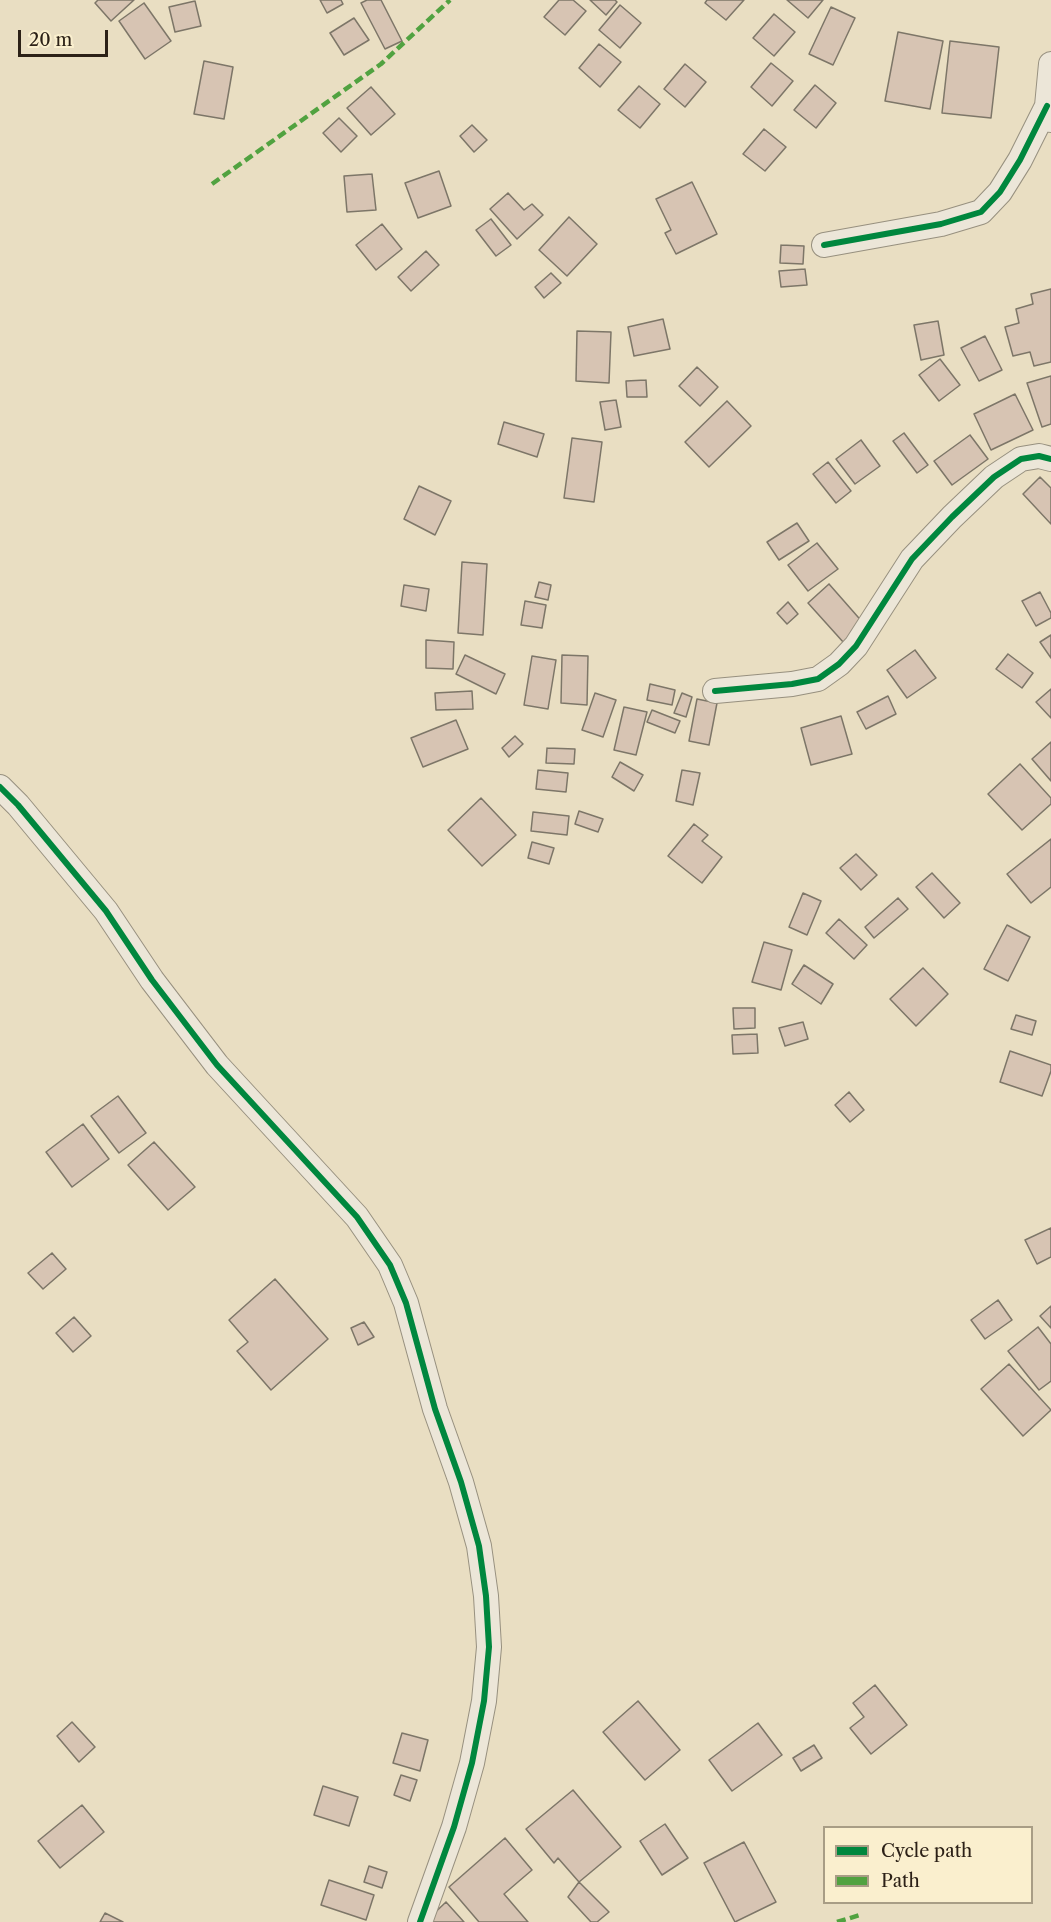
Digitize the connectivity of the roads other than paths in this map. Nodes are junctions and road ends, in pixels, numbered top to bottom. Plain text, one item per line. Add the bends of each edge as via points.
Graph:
1 (1051, 64) edge
2 (1049, 113) edge
3 (824, 245) dead end
4 (1051, 459) edge
5 (715, 692) dead end
6 (0, 787) edge
7 (420, 1922) edge

1 - 2 street
2 - 3 street via 1000,192 981,213
4 - 5 street via 1021,459 994,477 912,559 856,646 818,679
6 - 7 street via 106,911 152,980 217,1065 357,1217 390,1265 406,1303 479,1546 489,1647 472,1763

